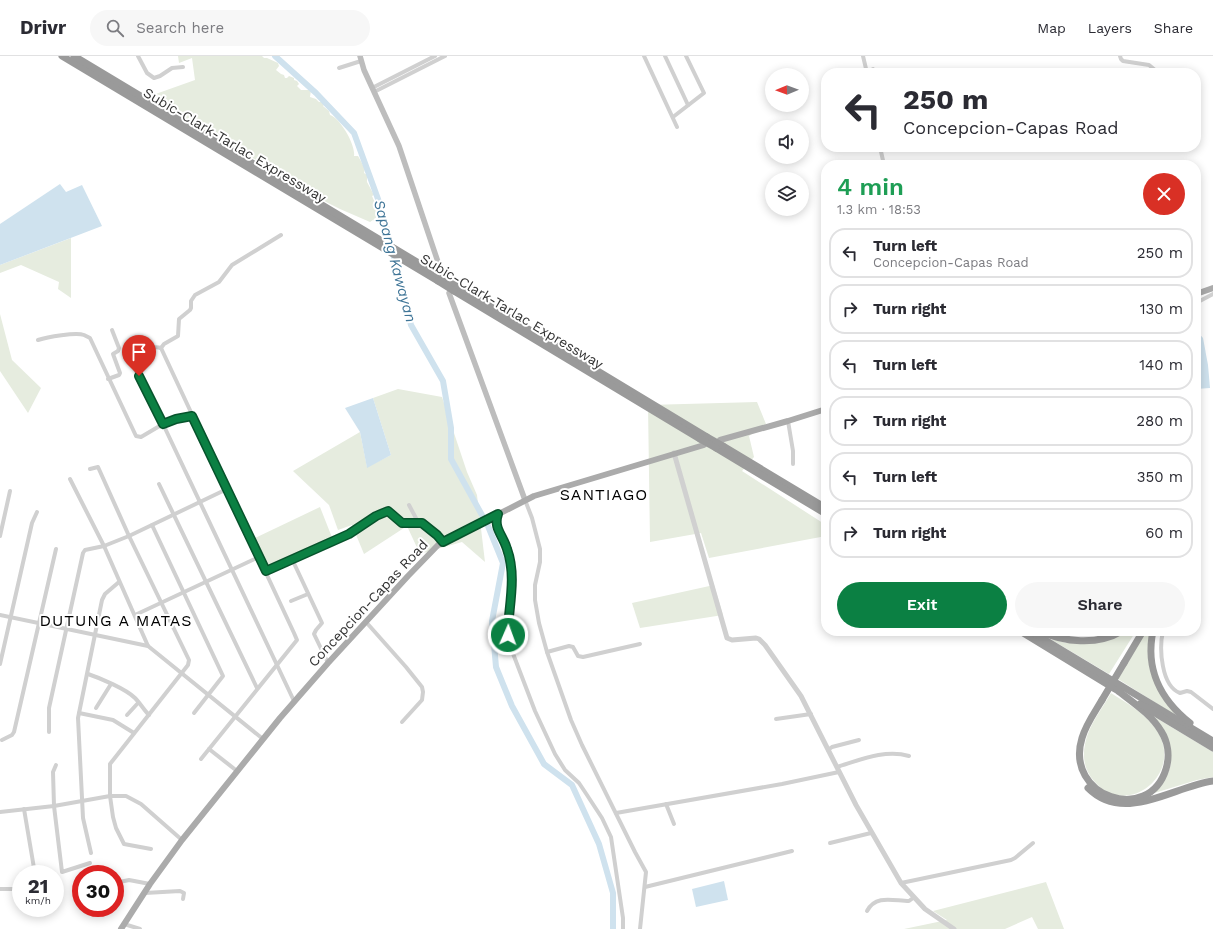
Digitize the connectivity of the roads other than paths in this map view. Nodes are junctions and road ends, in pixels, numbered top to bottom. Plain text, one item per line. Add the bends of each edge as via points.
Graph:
1 (62, 56) edge
2 (74, 56) edge
3 (138, 56) edge
4 (435, 56) edge
5 (445, 56) edge
6 (645, 56) edge
7 (665, 56) edge
8 (686, 56) edge
9 (863, 56) edge
10 (1120, 56) edge
11 (361, 58) edge
12 (182, 67) dead end
13 (339, 68) dead end
14 (867, 68) edge
15 (1153, 68) edge
16 (373, 90) junction
17 (688, 106) junction
18 (673, 117) junction
19 (678, 127) dead end
20 (281, 235) dead end
21 (367, 235) junction
22 (439, 277) junction
23 (1213, 288) edge
24 (452, 289) junction
25 (1201, 292) edge
26 (1213, 294) edge
27 (1201, 300) edge
28 (112, 330) dead end
29 (38, 340) dead end
30 (160, 348) junction
31 (108, 379) junction
32 (821, 411) edge
33 (192, 416) junction
34 (788, 421) junction
35 (163, 424) junction
36 (704, 440) junction
37 (719, 444) junction
38 (674, 453) junction
39 (793, 464) dead end
40 (90, 470) dead end
41 (70, 478) dead end
42 (159, 484) dead end
43 (227, 489) junction
44 (10, 491) dead end
45 (525, 500) junction
46 (200, 501) junction
47 (821, 505) edge
48 (409, 506) dead end
49 (821, 511) edge
50 (37, 512) dead end
51 (496, 515) junction
52 (173, 516) junction
53 (418, 522) junction
54 (152, 525) junction
55 (0, 536) edge
56 (129, 536) junction
57 (443, 542) junction
58 (104, 546) junction
59 (56, 549) dead end
60 (259, 558) junction
61 (292, 559) junction
62 (232, 570) junction
63 (266, 571) junction
64 (119, 582) junction
65 (206, 583) junction
66 (184, 593) junction
67 (308, 594) junction
68 (291, 601) dead end
69 (162, 603) junction
70 (0, 615) edge
71 (135, 616) junction
72 (11, 617) junction
73 (327, 619) dead end
74 (366, 622) junction
75 (322, 623) junction
76 (38, 624) junction
77 (67, 630) junction
78 (95, 636) junction
79 (1028, 636) edge
80 (1038, 636) edge
81 (1054, 636) edge
82 (1109, 636) edge
83 (1136, 636) edge
84 (1140, 636) edge
85 (1152, 636) edge
86 (1162, 636) edge
87 (640, 644) dead end
88 (148, 646) junction
89 (547, 652) junction
90 (1122, 662) junction
91 (328, 663) junction
92 (0, 664) edge
93 (278, 665) junction
94 (88, 674) junction
95 (182, 674) junction
96 (111, 684) junction
97 (257, 688) junction
98 (1117, 690) junction
99 (209, 694) junction
100 (1100, 699) junction
101 (294, 701) junction
102 (138, 703) junction
103 (96, 708) dead end
104 (1213, 710) edge
105 (194, 713) dead end
106 (79, 714) junction
107 (811, 714) junction
108 (127, 715) dead end
109 (149, 715) junction
110 (235, 716) junction
111 (776, 719) dead end
112 (402, 722) dead end
113 (48, 732) dead end
114 (134, 733) junction
115 (263, 739) junction
116 (2, 740) dead end
117 (858, 740) dead end
118 (1213, 740) edge
119 (1213, 748) edge
120 (210, 749) junction
121 (828, 750) junction
122 (909, 756) dead end
123 (201, 759) dead end
124 (56, 765) dead end
125 (838, 770) junction
126 (237, 771) junction
127 (1213, 781) edge
128 (110, 796) junction
129 (83, 800) junction
130 (666, 804) junction
131 (54, 806) junction
132 (24, 809) junction
133 (0, 812) edge
134 (616, 813) junction
135 (674, 824) dead end
136 (872, 833) junction
137 (182, 840) junction
138 (830, 843) dead end
139 (1033, 843) dead end
140 (151, 849) dead end
141 (792, 851) dead end
142 (91, 854) dead end
143 (90, 863) dead end
144 (33, 865) edge
145 (124, 881) edge
146 (901, 883) junction
147 (150, 884) junction
148 (645, 886) junction
149 (0, 889) edge
150 (12, 889) edge
151 (145, 892) junction
152 (183, 898) dead end
153 (913, 898) junction
154 (867, 911) dead end
155 (123, 927) edge
156 (135, 928) edge
157 (140, 929) edge
158 (623, 929) edge
159 (640, 929) edge
160 (954, 929) edge

1 - 21 highway, Subic-Clark-Tarlac Expressway
2 - 21 highway, Subic-Clark-Tarlac Expressway
3 - 12 street via 147,73 154,78 172,68
4 - 16 street
5 - 16 street
6 - 18 street
7 - 17 street
8 - 17 street via 704,94
9 - 14 street
10 - 15 street via 1123,60
11 - 13 street
11 - 16 main road
16 - 22 main road via 399,146
17 - 18 street
18 - 19 street
20 - 30 street via 232,265 219,282 195,295 191,301 192,308 179,319 178,336
21 - 22 highway, Subic-Clark-Tarlac Expressway
22 - 24 highway, Subic-Clark-Tarlac Expressway, bridge
23 - 25 main road
24 - 36 highway, Subic-Clark-Tarlac Expressway
24 - 45 main road
26 - 27 street
28 - 31 street via 119,348 113,354 120,373
29 - 31 street via 78,334 90,338
30 - 33 street
30 - 35 street via 150,348 131,361
31 - 35 street via 136,436 141,436
32 - 34 main road
33 - 35 street
33 - 43 street
34 - 37 main road
34 - 39 street
35 - 46 street
36 - 37 highway, Subic-Clark-Tarlac Expressway, bridge
36 - 38 main road, Concepcion-Capas Road
37 - 47 highway, Subic-Clark-Tarlac Expressway
37 - 49 highway, Subic-Clark-Tarlac Expressway
38 - 45 main road, Concepcion-Capas Road
38 - 107 street via 725,635 732,640 760,640 791,681
40 - 56 street via 98,467
41 - 58 street
42 - 52 street
43 - 46 street
43 - 60 street
44 - 55 street
45 - 51 main road, Concepcion-Capas Road
45 - 89 street via 540,549 535,600 540,631
46 - 52 street
46 - 62 street
48 - 53 street
50 - 72 street via 32,523
51 - 57 main road, Concepcion-Capas Road
51 - 158 street via 496,524 511,560 508,627 512,651 534,711 555,754 565,770 579,783 602,818 611,838
52 - 54 street
52 - 65 street
53 - 57 street via 426,525
53 - 61 street via 402,523 390,511 385,511 349,534
54 - 56 street
54 - 66 street
56 - 58 street
56 - 69 street
57 - 74 main road, Concepcion-Capas Road
58 - 64 street
58 - 77 street via 87,549 83,553
59 - 76 street
60 - 62 street
60 - 63 street
61 - 63 street
61 - 67 street
62 - 65 street
62 - 93 street
63 - 93 street via 296,637 295,643
64 - 71 street
64 - 78 street via 105,594
65 - 66 street
65 - 97 street
66 - 69 street
66 - 99 street via 223,676
67 - 68 street
67 - 75 street
69 - 71 street
69 - 95 street via 189,660
70 - 72 street
71 - 88 street
72 - 76 street
72 - 92 street
73 - 75 street
74 - 91 main road, Concepcion-Capas Road
74 - 112 street via 422,687 422,700
75 - 91 street via 314,634
76 - 77 street
76 - 116 street via 14,732
77 - 78 street
77 - 113 street via 49,708
78 - 88 street
78 - 94 street
79 - 98 highway
80 - 118 highway
81 - 82 highway via 1066,640 1085,641
83 - 90 highway
84 - 90 highway
85 - 118 highway via 1152,665 1162,692 1184,718
86 - 104 street via 1162,663 1171,685 1180,694 1191,692
87 - 89 street via 583,658 569,646
88 - 95 street
89 - 134 street via 582,746
90 - 100 highway
91 - 101 main road, Concepcion-Capas Road
93 - 97 street
93 - 101 street
94 - 96 street
94 - 106 street
95 - 99 street
95 - 109 street
96 - 102 street via 132,696
96 - 103 street
97 - 110 street
98 - 100 highway via 1152,719 1166,739 1168,762 1164,773 1158,783 1143,796 1128,799 1110,797 1095,788 1085,775 1079,753 1082,739
98 - 119 highway
99 - 105 street
99 - 110 street
100 - 127 highway via 1081,730 1075,753 1078,773 1096,796 1114,803 1130,804
101 - 115 main road, Concepcion-Capas Road
102 - 108 street
102 - 109 street
106 - 114 street via 113,720
106 - 129 street
107 - 111 street
107 - 121 street
109 - 114 street
110 - 115 street
110 - 120 street
114 - 128 street via 110,764
115 - 126 main road, Concepcion-Capas Road
117 - 121 street
120 - 123 street
120 - 126 street
121 - 125 street
122 - 125 street via 887,753
124 - 131 street via 53,772
125 - 130 street via 782,784
125 - 136 street
126 - 137 main road, Concepcion-Capas Road
128 - 129 street
128 - 137 street via 131,798
128 - 140 street via 116,828 122,842
129 - 131 street
129 - 142 street via 83,818
130 - 134 street
130 - 135 street
131 - 132 street
131 - 143 street via 62,872
132 - 133 street
132 - 144 street
134 - 148 street via 645,869
136 - 138 street
136 - 146 street
137 - 147 main road, Concepcion-Capas Road
139 - 146 street via 1011,860
141 - 148 street
145 - 147 street
146 - 153 street
147 - 151 main road, Concepcion-Capas Road
148 - 159 street
149 - 150 street
151 - 152 street via 180,891 184,893
151 - 155 main road, Concepcion-Capas Road
153 - 154 street via 909,901 877,900
153 - 160 street
155 - 156 street
156 - 157 street

